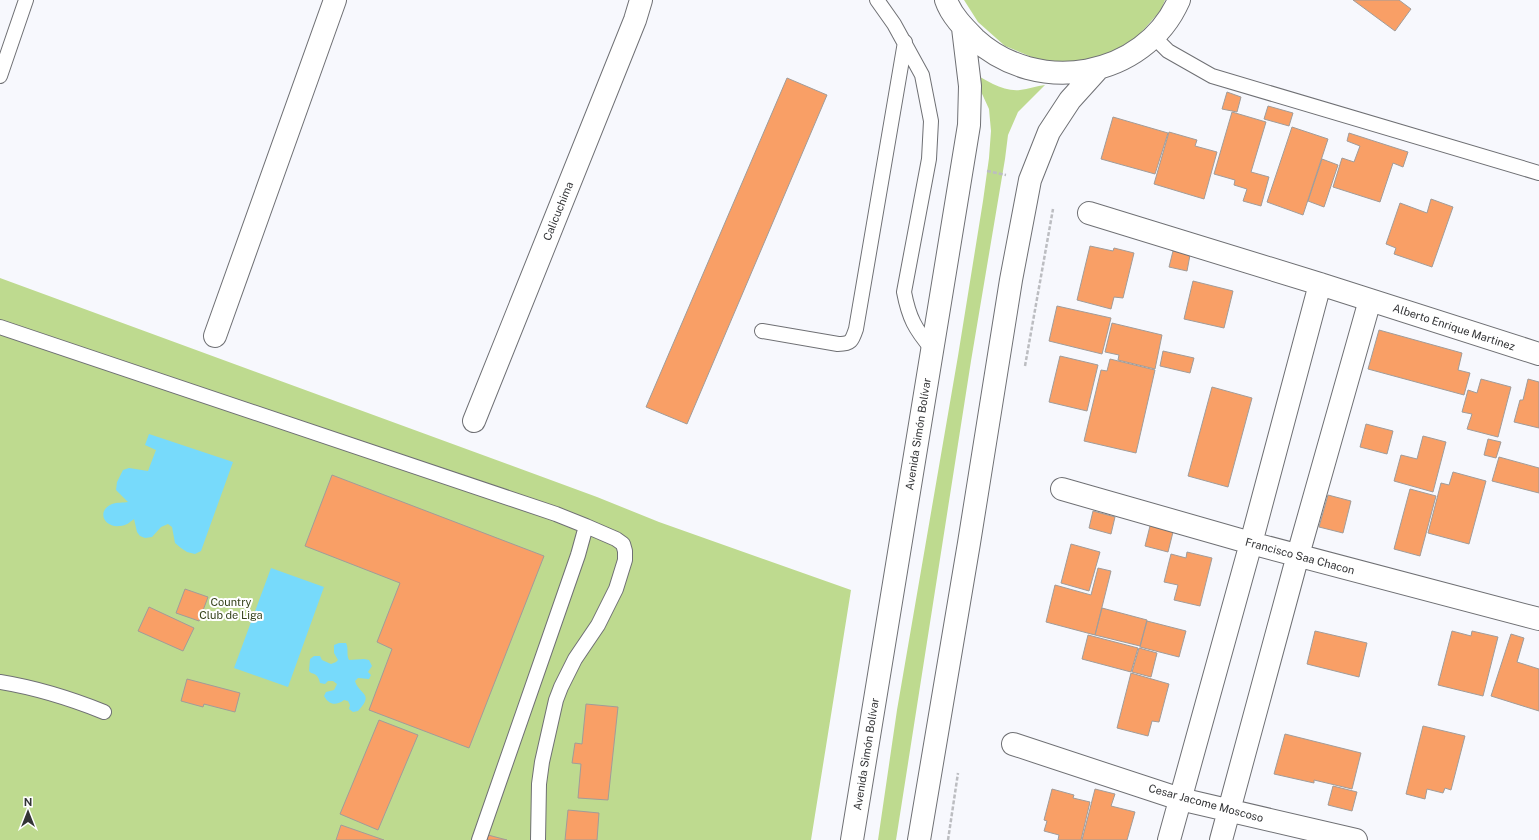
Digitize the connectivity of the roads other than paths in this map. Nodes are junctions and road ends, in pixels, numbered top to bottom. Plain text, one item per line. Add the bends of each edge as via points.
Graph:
1 (26, 0) edge
2 (335, 0) edge
3 (641, 0) edge
4 (877, 0) edge
5 (1178, 0) edge
6 (945, 2) edge
7 (963, 28) junction
8 (1154, 37) junction
9 (905, 42) junction
10 (1098, 69) junction
11 (0, 76) edge
12 (1539, 173) edge
13 (1088, 214) dead end
14 (1320, 284) junction
15 (1370, 300) junction
16 (0, 327) edge
17 (762, 331) dead end
18 (215, 336) dead end
19 (932, 349) junction
20 (1539, 354) edge
21 (474, 421) dead end
22 (1062, 489) dead end
23 (586, 526) junction
24 (1251, 543) junction
25 (1298, 555) junction
26 (1539, 619) edge
27 (0, 682) edge
28 (104, 712) dead end
29 (1013, 744) dead end
30 (1180, 799) junction
31 (1229, 810) junction
32 (479, 840) edge
33 (538, 840) edge
34 (852, 840) edge
35 (920, 840) edge
36 (1169, 840) edge
37 (1221, 840) edge
38 (1356, 840) edge

1 - 11 lane
2 - 18 main road
3 - 21 main road, Calicuchima
4 - 9 lane
5 - 8 main road via 1174,11
6 - 7 main road
7 - 10 main road via 985,49 1011,63 1039,72 1069,74
7 - 19 main road, Avenida Simón Bolívar via 970,86 969,125
8 - 10 main road via 1128,56
8 - 12 lane via 1168,51 1212,76
9 - 17 lane via 856,329 852,340 847,344 838,344
9 - 19 lane via 922,75 931,121 929,160 904,292 908,313 919,334
10 - 35 main road via 1070,100 1048,132 1030,180 1010,287
13 - 14 main road, Alberto Enrique Martinez
14 - 15 main road, Alberto Enrique Martinez
14 - 24 main road
15 - 20 main road, Alberto Enrique Martinez
15 - 25 main road
16 - 23 lane
19 - 34 main road, Avenida Simón Bolívar
22 - 24 main road, Francisco Saa Chacon
23 - 32 lane
23 - 33 lane via 623,544 625,560 616,589 598,624 575,659 556,700 539,784
24 - 25 main road, Francisco Saa Chacon
24 - 30 main road
25 - 26 main road, Francisco Saa Chacon
25 - 31 main road
27 - 28 lane via 27,686 69,698
29 - 30 main road, Cesar Jacome Moscoso
30 - 31 main road, Cesar Jacome Moscoso
30 - 36 main road
31 - 37 main road
31 - 38 main road, Cesar Jacome Moscoso

